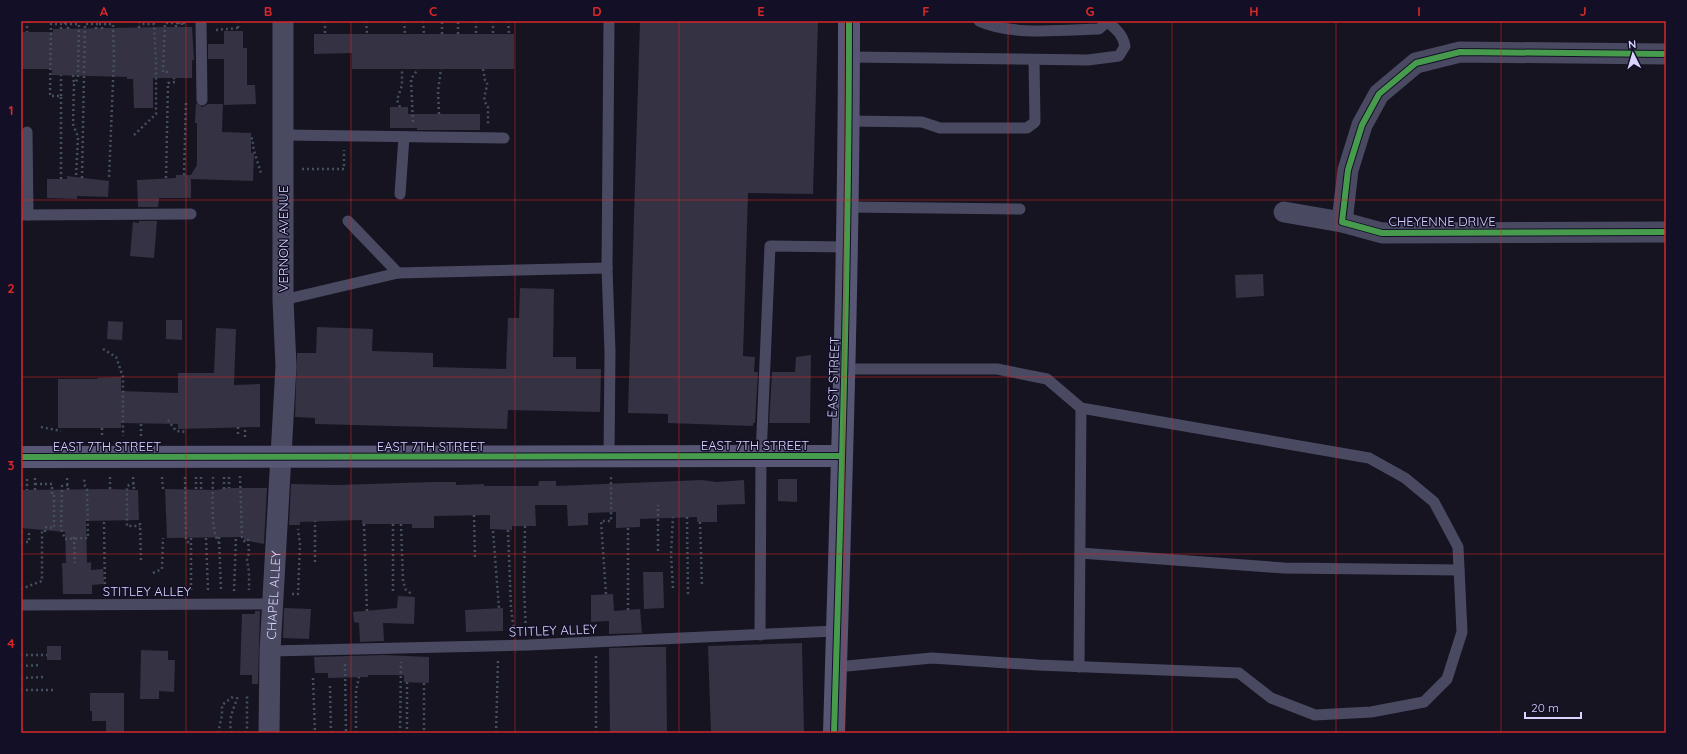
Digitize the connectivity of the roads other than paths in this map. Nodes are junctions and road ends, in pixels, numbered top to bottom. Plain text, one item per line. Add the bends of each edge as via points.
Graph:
1 (200, 21) edge
2 (283, 21) edge
3 (609, 21) edge
4 (849, 21) edge
5 (978, 21) edge
6 (1108, 22) edge
7 (1666, 54) edge
8 (849, 57) junction
9 (1034, 60) junction
10 (202, 100) dead end
11 (849, 121) junction
12 (27, 132) dead end
13 (284, 135) junction
14 (409, 137) junction
15 (504, 138) dead end
16 (400, 194) dead end
17 (848, 207) junction
18 (1020, 209) dead end
19 (1284, 212) dead end
20 (192, 214) dead end
21 (24, 215) edge
22 (348, 221) dead end
23 (1342, 222) junction
24 (1666, 232) edge
25 (847, 247) junction
26 (607, 268) junction
27 (398, 273) junction
28 (283, 300) junction
29 (844, 369) junction
30 (1081, 408) junction
31 (761, 456) junction
32 (841, 456) junction
33 (21, 457) edge
34 (280, 457) junction
35 (610, 465) junction
36 (1080, 553) junction
37 (1459, 570) junction
38 (274, 604) junction
39 (21, 605) edge
40 (836, 631) junction
41 (760, 635) junction
42 (270, 651) junction
43 (836, 667) junction
44 (1079, 667) junction
45 (269, 733) edge
46 (834, 733) edge

1 - 10 lane
2 - 13 street, VERNON AVENUE
3 - 26 lane
4 - 8 main road, EAST STREET
5 - 6 lane via 989,26 1020,31 1098,29
6 - 9 lane via 1124,40 1125,46 1119,56 1088,60
7 - 23 street via 1460,52 1416,63 1379,94 1362,125 1348,170
8 - 9 lane
8 - 11 main road, EAST STREET
9 - 11 lane via 1035,122 1027,128 940,128 922,122
11 - 17 main road, EAST STREET
12 - 21 lane
13 - 14 lane
13 - 28 street, VERNON AVENUE
14 - 15 lane
14 - 16 lane
17 - 18 lane
17 - 25 main road, EAST STREET
19 - 23 street, CHEYENNE DRIVE
20 - 21 lane
22 - 27 lane
23 - 24 street, CHEYENNE DRIVE via 1382,233
25 - 29 main road, EAST STREET
25 - 31 lane via 770,246
26 - 27 lane
26 - 35 lane
27 - 28 lane
28 - 34 street, VERNON AVENUE via 286,366
29 - 30 lane via 997,369 1048,379
29 - 32 main road, EAST STREET
30 - 36 lane
30 - 37 lane via 1369,458 1405,478 1434,502 1458,547
31 - 32 main road, EAST 7TH STREET
31 - 35 main road, EAST 7TH STREET
31 - 41 lane
32 - 40 main road, EAST STREET
33 - 34 main road, EAST 7TH STREET
34 - 35 main road, EAST 7TH STREET
34 - 38 street, CHAPEL ALLEY
36 - 37 lane via 1284,568
36 - 44 lane
37 - 44 lane via 1462,632 1447,679 1424,702 1370,712 1315,716 1271,698 1239,674
38 - 39 lane, STITLEY ALLEY
38 - 42 street, CHAPEL ALLEY
40 - 41 lane, STITLEY ALLEY
40 - 43 main road, EAST STREET
41 - 42 lane, STITLEY ALLEY via 515,646
42 - 45 street, CHAPEL ALLEY
43 - 44 lane via 932,658
43 - 46 main road, EAST STREET

